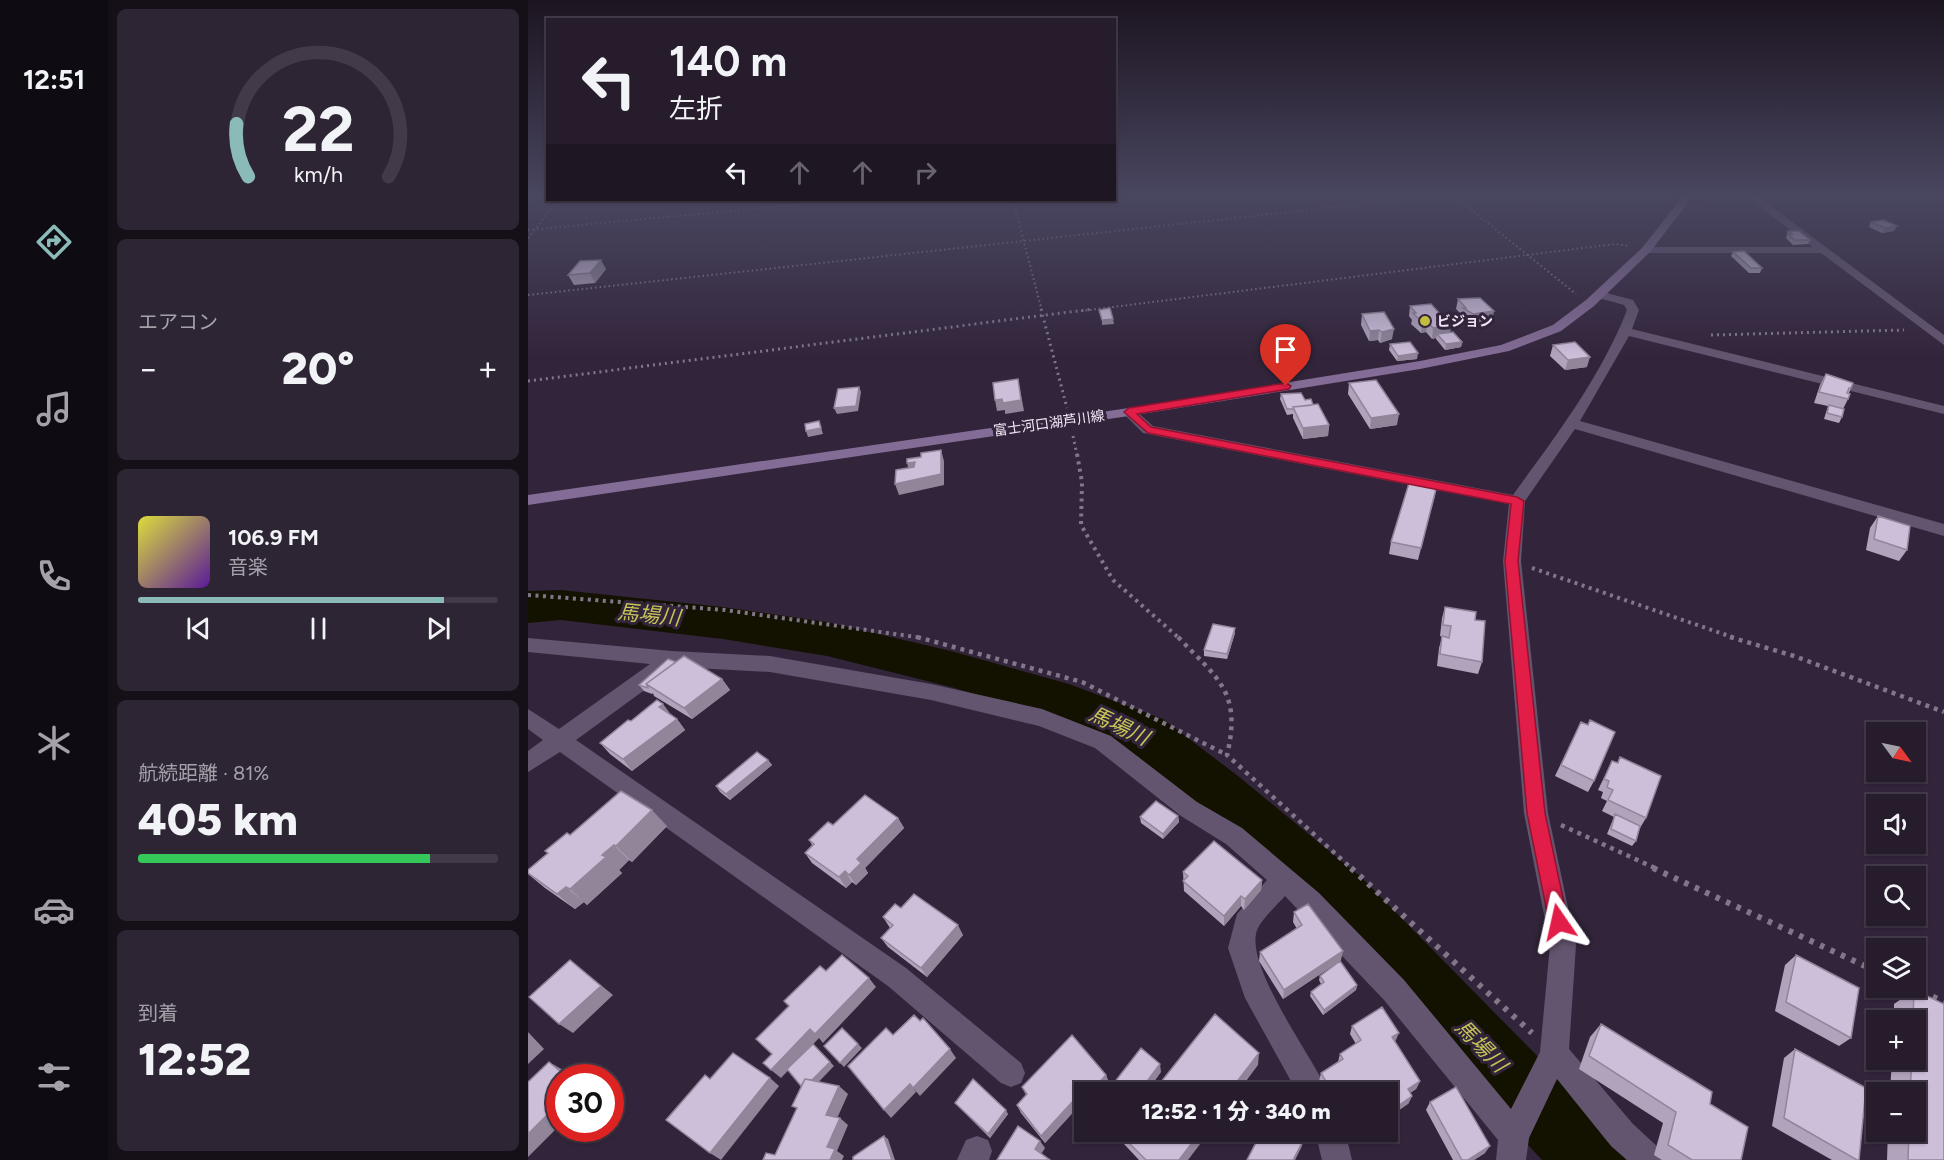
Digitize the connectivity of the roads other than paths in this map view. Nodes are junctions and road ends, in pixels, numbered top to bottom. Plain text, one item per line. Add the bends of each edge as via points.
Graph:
1 (1646, 250) joint
2 (1823, 250) joint
3 (1595, 299) junction
4 (1625, 331) junction
5 (1944, 341) edge
6 (1944, 410) edge
7 (1129, 412) junction
8 (1572, 423) junction
9 (528, 500) edge
10 (1517, 501) junction
11 (1944, 530) edge
12 (528, 645) edge
13 (672, 659) junction
14 (528, 718) edge
15 (558, 741) junction
16 (528, 763) edge
17 (1283, 879) junction
18 (1551, 1061) junction
19 (1011, 1073) dead end
20 (1307, 1082) edge
21 (1333, 1142) edge
22 (1513, 1148) edge
23 (1338, 1160) edge
24 (1649, 1160) edge

1 - 2 street
1 - 3 main road, 富士河口湖芦川線
2 - 5 street
3 - 4 street via 1629,303 1633,310
3 - 7 main road, 富士河口湖芦川線 via 1557,328 1504,348
4 - 6 street
4 - 8 street
7 - 9 main road, 富士河口湖芦川線
7 - 10 street via 1148,430
8 - 10 street
8 - 11 street
10 - 18 street via 1512,561 1536,813 1563,945
12 - 13 street
13 - 15 street
13 - 17 street via 770,664 931,692 1052,720 1103,742 1189,809 1234,836
14 - 15 street
15 - 16 street
15 - 19 street via 897,976
17 - 20 street via 1246,923 1241,948 1255,988
17 - 22 street via 1394,990
18 - 22 street
18 - 24 street
21 - 23 street

